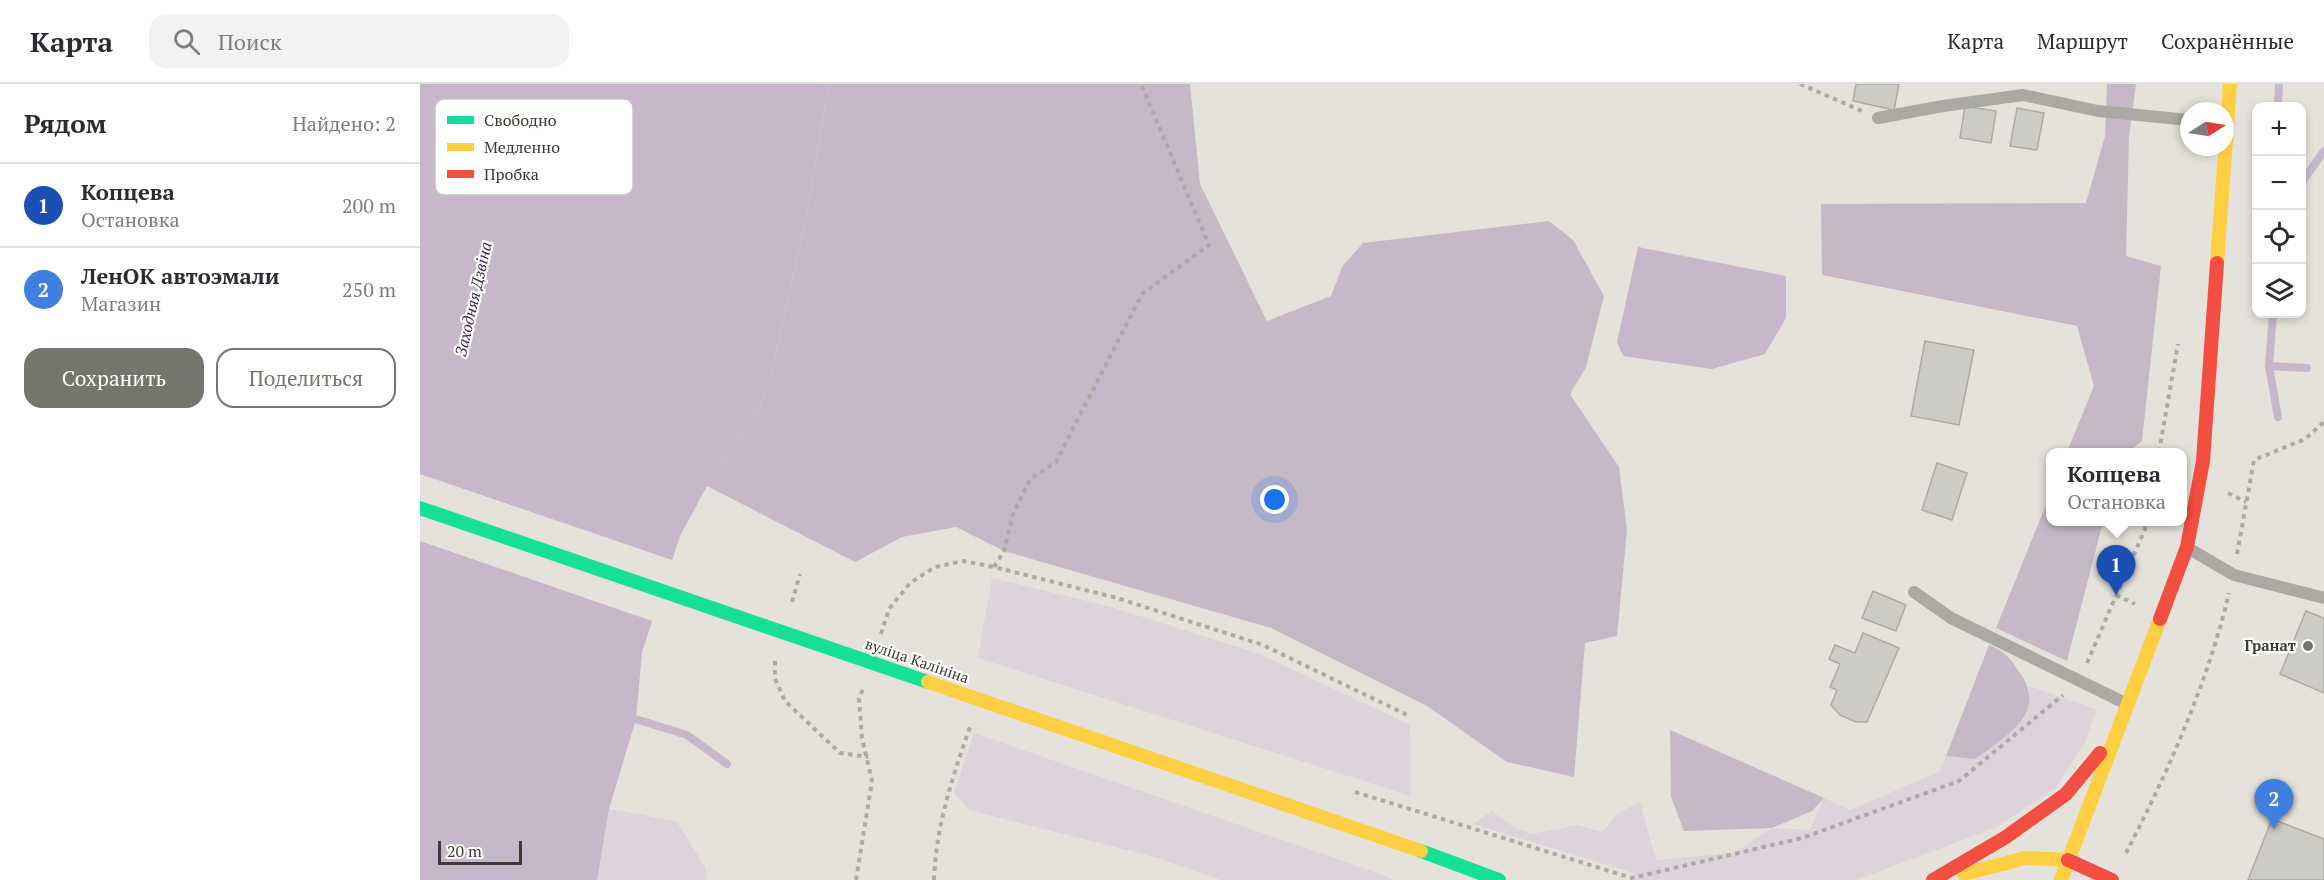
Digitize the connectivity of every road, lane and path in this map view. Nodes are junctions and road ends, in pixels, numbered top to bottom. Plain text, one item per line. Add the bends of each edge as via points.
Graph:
1 (1141, 84) edge
2 (1800, 84) edge
3 (2230, 84) edge
4 (2229, 102) edge
5 (1878, 118) joint
6 (2180, 119) edge
7 (2225, 156) edge
8 (2324, 422) edge
9 (420, 508) edge
10 (2145, 526) edge
11 (2187, 547) junction
12 (994, 567) junction
13 (800, 574) dead end
14 (2234, 575) junction
15 (1914, 592) dead end
16 (2324, 598) edge
17 (791, 605) dead end
18 (878, 643) dead end
19 (775, 656) dead end
20 (2079, 681) junction
21 (863, 688) dead end
22 (2127, 704) junction
23 (1407, 715) dead end
24 (969, 731) dead end
25 (2117, 733) junction
26 (868, 757) junction
27 (1410, 809) dead end
28 (1403, 844) junction
29 (2068, 860) junction
30 (2123, 860) dead end
31 (1440, 873) dead end
32 (856, 880) edge
33 (934, 880) edge
34 (1499, 880) edge
35 (1933, 880) edge
36 (1942, 880) edge
37 (1957, 880) edge
38 (1968, 880) edge
39 (2061, 880) edge
40 (2112, 880) edge

1 - 12 path via 1209,244 1142,294 1056,462 1030,479 1012,514 1004,551
2 - 5 path
3 - 4 main road
5 - 6 lane via 2023,95 2098,111
7 - 11 main road via 2203,461
8 - 14 path via 2305,439 2253,460
9 - 28 main road, вуліца Калініна
10 - 20 path
11 - 14 lane
11 - 22 main road
12 - 18 path via 963,561 935,567 910,583 889,609
12 - 23 path via 1117,598 1263,645
13 - 17 path
14 - 16 lane
14 - 30 path via 2220,634 2185,727
15 - 20 lane via 1951,618
19 - 26 path via 775,679 785,701 840,753
20 - 22 lane
20 - 27 path via 1959,781 1802,838 1632,878
21 - 26 path via 859,699 862,738
22 - 25 main road
24 - 33 path via 944,805
25 - 29 main road
25 - 35 main road via 2066,794 2006,837
26 - 32 path via 872,781
28 - 31 main road, вуліца Калініна
28 - 34 main road, вуліца Калініна
29 - 36 main road via 2025,858
29 - 39 main road
29 - 40 main road
37 - 38 main road

